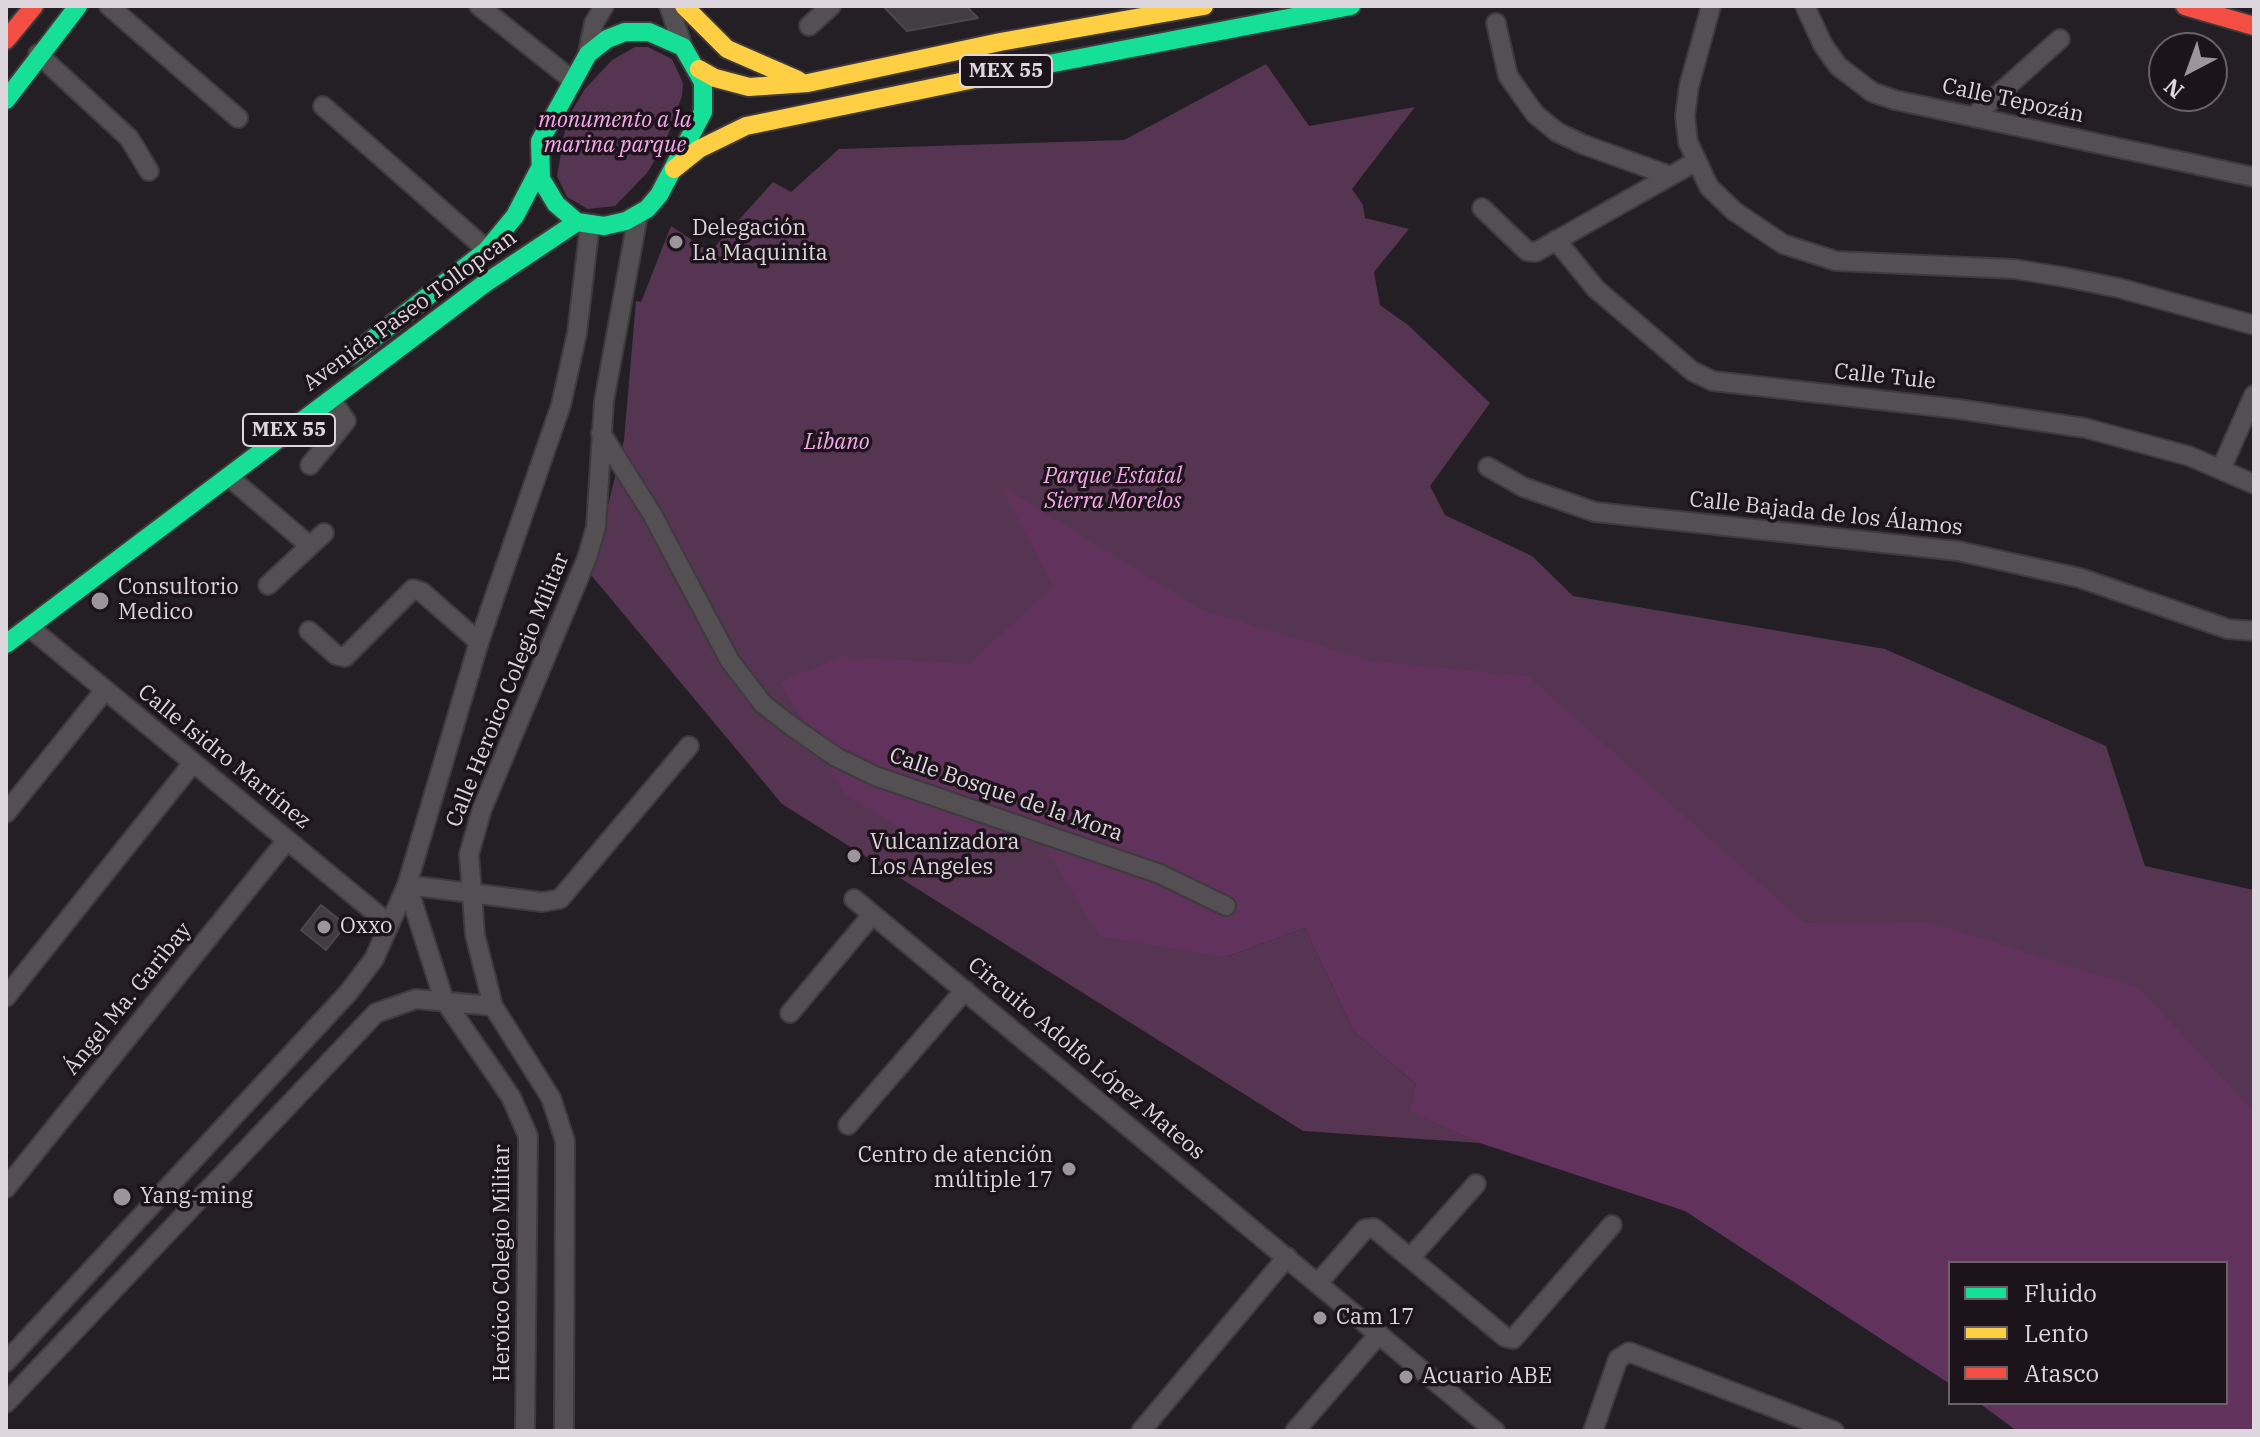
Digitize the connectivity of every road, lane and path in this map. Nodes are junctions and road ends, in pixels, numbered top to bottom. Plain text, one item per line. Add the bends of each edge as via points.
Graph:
1 (34, 6) edge
2 (78, 6) edge
3 (109, 6) edge
4 (479, 6) edge
5 (604, 6) edge
6 (669, 6) edge
7 (684, 6) edge
8 (831, 6) edge
9 (1204, 6) edge
10 (1351, 6) edge
11 (1711, 6) edge
12 (1805, 6) edge
13 (2185, 6) edge
14 (1496, 23) dead end
15 (809, 26) dead end
16 (2254, 26) edge
17 (10, 29) edge
18 (2060, 39) dead end
19 (683, 47) junction
20 (38, 54) junction
21 (588, 54) junction
22 (699, 69) junction
23 (571, 79) junction
24 (808, 83) junction
25 (6, 100) edge
26 (323, 106) dead end
27 (1973, 117) junction
28 (238, 118) dead end
29 (1695, 162) junction
30 (674, 169) junction
31 (539, 170) junction
32 (149, 171) dead end
33 (1668, 175) junction
34 (2254, 177) edge
35 (1482, 208) dead end
36 (638, 215) junction
37 (583, 223) junction
38 (1556, 240) junction
39 (487, 250) junction
40 (2254, 325) edge
41 (333, 370) dead end
42 (2254, 395) edge
43 (331, 399) junction
44 (601, 433) junction
45 (310, 465) dead end
46 (1488, 467) dead end
47 (2221, 469) junction
48 (229, 477) junction
49 (2254, 484) edge
50 (324, 533) dead end
51 (310, 546) junction
52 (268, 585) dead end
53 (29, 627) junction
54 (309, 631) dead end
55 (2254, 631) edge
56 (479, 642) junction
57 (6, 644) edge
58 (105, 690) junction
59 (689, 746) dead end
60 (193, 763) junction
61 (6, 813) edge
62 (287, 840) junction
63 (407, 885) junction
64 (469, 891) junction
65 (854, 899) dead end
66 (1226, 906) dead end
67 (872, 915) junction
68 (389, 924) junction
69 (965, 990) junction
70 (6, 997) edge
71 (444, 1000) junction
72 (493, 1006) junction
73 (790, 1013) dead end
74 (260, 1087) junction
75 (283, 1108) junction
76 (848, 1125) dead end
77 (1476, 1184) dead end
78 (6, 1188) edge
79 (1612, 1225) dead end
80 (1287, 1257) junction
81 (1411, 1257) junction
82 (1318, 1283) junction
83 (1379, 1334) junction
84 (22, 1344) junction
85 (6, 1362) edge
86 (43, 1364) junction
87 (6, 1403) edge
88 (1482, 1427) edge
89 (525, 1431) edge
90 (564, 1431) edge
91 (1141, 1431) edge
92 (1295, 1431) edge
93 (1593, 1431) edge
94 (1834, 1431) edge

1 - 17 main road
2 - 20 main road
3 - 28 street
4 - 23 street
5 - 21 street via 594,23
6 - 19 street
7 - 24 main road via 727,49
8 - 15 street
9 - 24 main road, MEX 55
10 - 30 main road, MEX 55 via 761,123 721,137
11 - 29 street via 1685,116
12 - 27 street, Calle Tepozán via 1823,45 1855,82 1895,100
13 - 16 main road
14 - 33 street via 1508,76 1535,114 1582,144
18 - 27 street
19 - 21 main road via 661,35 637,31 607,39
19 - 22 main road
20 - 25 main road
20 - 32 street via 129,138
21 - 23 main road
22 - 24 main road, MEX 55 via 749,87
22 - 30 main road via 703,112
23 - 31 main road via 540,141
26 - 39 street
27 - 34 street, Calle Tepozán
29 - 33 street
29 - 40 street via 1709,187 1734,211 1783,244 1809,254 1836,261 2014,269 2119,288
30 - 36 main road via 659,195
31 - 37 main road via 548,194
31 - 39 main road, Avenida Paseo Tollopcan via 515,216
33 - 38 street
35 - 38 street via 1527,251 1536,252
36 - 37 main road via 604,226
36 - 44 street, Calle Heroico Colegio Militar
37 - 43 main road, Avenida Paseo Tollopcan / MEX 55 via 484,284
37 - 56 street, Calle Heroico Colegio Militar via 577,333 561,405
38 - 47 street, Calle Tule via 1596,289 1692,371 1713,381 2085,428
39 - 41 main road, Avenida Paseo Tollopcan
42 - 47 street
43 - 45 street via 346,421
43 - 48 main road, Avenida Paseo Tollopcan / MEX 55
44 - 64 street, Calle Heroico Colegio Militar via 600,498 592,542 482,809 469,854
44 - 66 street, Calle Bosque de la Mora via 652,514 730,661 763,704 790,725 875,776 1160,874
46 - 55 street, Calle Bajada de los Álamos via 1523,487 1595,512 1958,551 2080,578 2218,626
47 - 49 street, Calle Tule
48 - 51 street
48 - 53 main road, Avenida Paseo Tollopcan / MEX 55
50 - 51 street
51 - 52 street
53 - 57 main road, Avenida Paseo Tollopcan / MEX 55
53 - 58 street, Calle Isidro Martínez
54 - 56 street via 345,657 413,589
56 - 63 street, Calle Heroico Colegio Militar
58 - 60 street, Calle Isidro Martínez
58 - 61 street
59 - 64 street via 560,899 542,902
60 - 62 street, Calle Isidro Martínez
60 - 70 street
62 - 68 street, Calle Isidro Martínez
62 - 78 street, Ángel Ma. Garibay
63 - 64 street
63 - 68 street, Calle Heroico Colegio Militar
63 - 71 street, Heróico Colegio Militar
64 - 72 street, Calle Heroico Colegio Militar
65 - 67 street, Circuito Adolfo López Mateos
67 - 69 street, Circuito Adolfo López Mateos
67 - 73 street
68 - 74 street, Calle Heroico Colegio Militar via 363,975
69 - 76 street
69 - 80 street, Circuito Adolfo López Mateos
71 - 72 street
71 - 75 street via 416,999 376,1013
71 - 89 street, Heróico Colegio Militar via 511,1097 528,1136
72 - 90 street via 551,1098 565,1141
74 - 75 street
74 - 84 street, Calle Heroico Colegio Militar
75 - 86 street
77 - 81 street
79 - 81 street via 1513,1339
80 - 82 street, Circuito Adolfo López Mateos
80 - 91 street
81 - 82 street via 1378,1230 1365,1229
82 - 83 street, Circuito Adolfo López Mateos
83 - 88 street, Circuito Adolfo López Mateos
83 - 92 street
84 - 85 street, Calle Heroico Colegio Militar
84 - 86 street
86 - 87 street
93 - 94 street via 1618,1359 1629,1352

